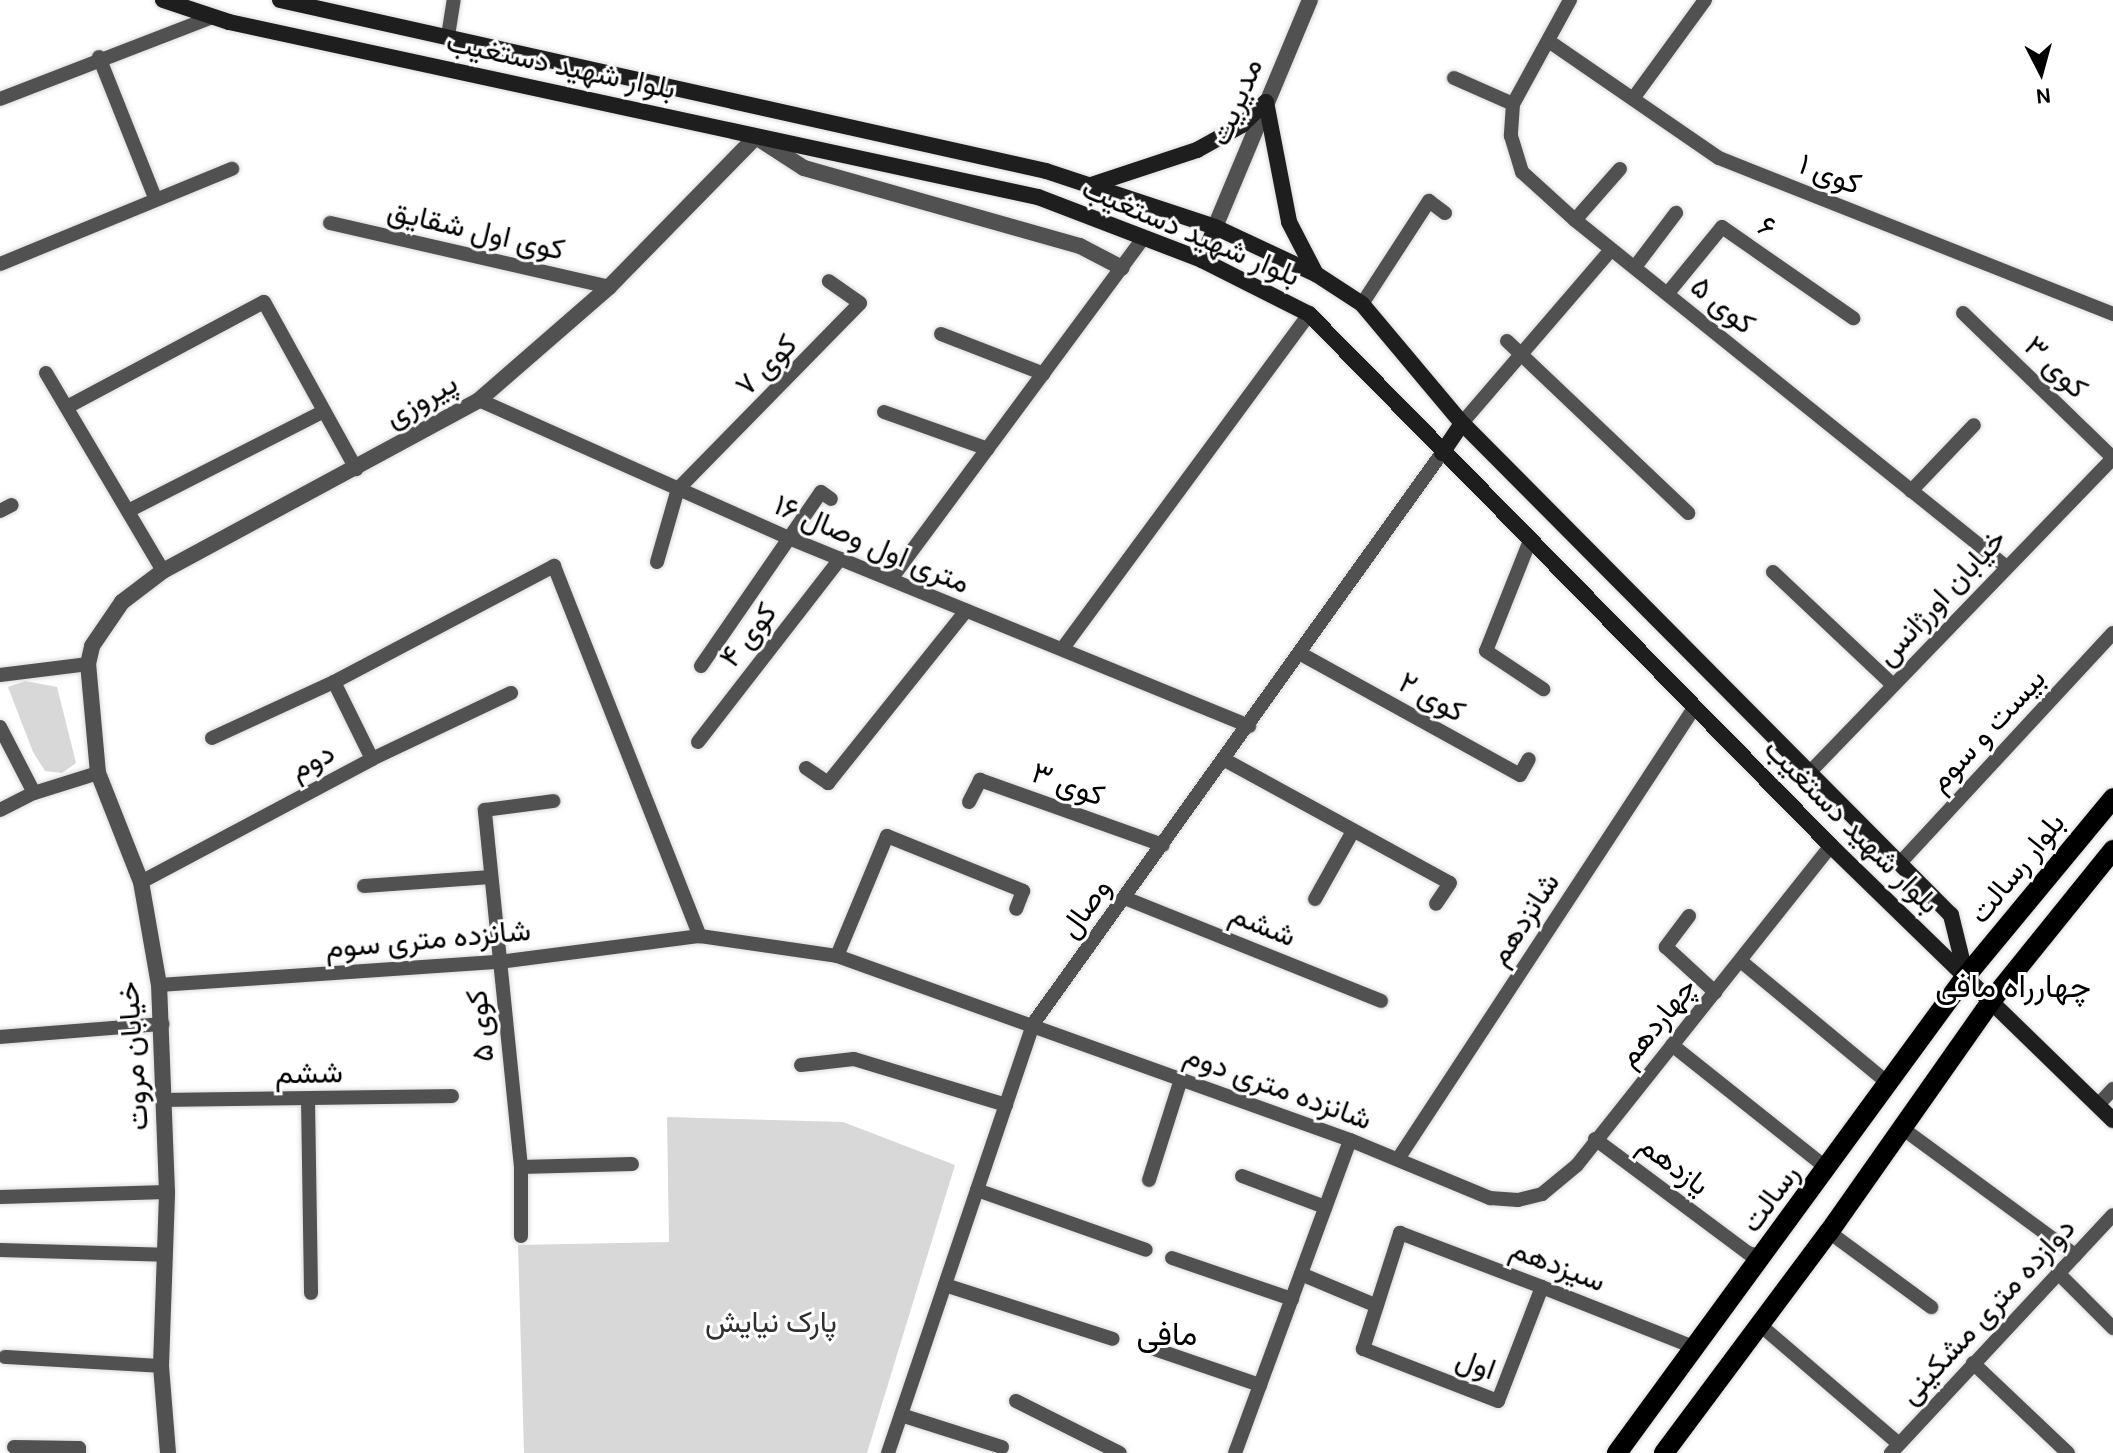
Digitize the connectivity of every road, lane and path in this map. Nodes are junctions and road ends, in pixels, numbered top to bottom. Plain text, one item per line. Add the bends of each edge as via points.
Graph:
1 (163, 0) edge
2 (280, 0) edge
3 (454, 0) edge
4 (1310, 0) edge
5 (1570, 0) edge
6 (1705, 0) edge
7 (212, 17) junction
8 (448, 36) junction
9 (1550, 42) junction
10 (99, 57) junction
11 (1454, 78) dead end
12 (1635, 96) junction
13 (0, 99) edge
14 (1266, 102) junction
15 (1513, 104) junction
16 (756, 137) junction
17 (232, 169) dead end
18 (1620, 169) dead end
19 (1091, 185) junction
20 (155, 198) junction
21 (1445, 213) dead end
22 (1676, 213) dead end
23 (1575, 220) junction
24 (330, 223) dead end
25 (1215, 227) junction
26 (1143, 239) junction
27 (1611, 250) junction
28 (1202, 260) junction
29 (0, 264) edge
30 (1635, 267) junction
31 (1122, 268) junction
32 (1316, 274) junction
33 (829, 281) dead end
34 (609, 287) junction
35 (1668, 293) junction
36 (1362, 304) junction
37 (1963, 313) dead end
38 (1309, 314) junction
39 (2113, 314) edge
40 (1853, 318) dead end
41 (941, 334) dead end
42 (1507, 341) dead end
43 (1522, 355) junction
44 (46, 373) dead end
45 (1044, 374) junction
46 (479, 400) junction
47 (67, 407) junction
48 (324, 411) junction
49 (884, 412) dead end
50 (1462, 423) junction
51 (1974, 425) dead end
52 (988, 449) junction
53 (1442, 453) junction
54 (2113, 458) edge
55 (356, 469) junction
56 (678, 489) junction
57 (1911, 491) junction
58 (831, 499) dead end
59 (128, 511) junction
60 (1688, 513) dead end
61 (791, 539) junction
62 (1529, 543) junction
63 (840, 559) junction
64 (657, 562) dead end
65 (2004, 565) junction
66 (163, 571) junction
67 (1773, 572) dead end
68 (891, 579) junction
69 (966, 611) junction
70 (2113, 633) edge
71 (1063, 648) junction
72 (1301, 654) junction
73 (88, 664) junction
74 (701, 666) dead end
75 (0, 675) edge
76 (334, 682) junction
77 (1893, 685) junction
78 (1543, 689) dead end
79 (511, 693) dead end
80 (1694, 708) junction
81 (1249, 726) junction
82 (0, 727) edge
83 (212, 738) dead end
84 (698, 742) dead end
85 (372, 759) junction
86 (1529, 759) dead end
87 (1225, 760) junction
88 (806, 768) dead end
89 (98, 773) junction
90 (1809, 773) junction
91 (34, 793) junction
92 (2113, 798) edge
93 (553, 801) dead end
94 (969, 802) dead end
95 (0, 810) edge
96 (1353, 831) junction
97 (1163, 845) junction
98 (1831, 846) junction
99 (2113, 850) edge
100 (1899, 864) junction
101 (491, 877) junction
102 (141, 882) junction
103 (364, 886) dead end
104 (1125, 898) junction
105 (1315, 899) dead end
106 (1436, 904) dead end
107 (1016, 909) dead end
108 (1689, 916) dead end
109 (700, 936) junction
110 (837, 956) junction
111 (499, 962) junction
112 (1742, 962) junction
113 (1966, 976) junction
114 (159, 985) junction
115 (1715, 992) junction
116 (1992, 1000) junction
117 (1381, 1001) dead end
118 (162, 1024) junction
119 (1033, 1024) junction
120 (0, 1037) edge
121 (1672, 1045) junction
122 (801, 1065) dead end
123 (1181, 1079) junction
124 (1889, 1084) junction
125 (2113, 1089) edge
126 (452, 1096) dead end
127 (308, 1099) junction
128 (166, 1100) junction
129 (1006, 1105) junction
130 (2098, 1105) junction
131 (2113, 1120) edge
132 (1902, 1128) junction
133 (1595, 1139) junction
134 (1350, 1140) junction
135 (1398, 1159) junction
136 (632, 1164) dead end
137 (521, 1167) junction
138 (1828, 1169) junction
139 (1242, 1176) dead end
140 (1149, 1180) dead end
141 (977, 1190) junction
142 (167, 1192) junction
143 (0, 1197) edge
144 (1504, 1200) joint
145 (1325, 1207) junction
146 (2113, 1215) edge
147 (1829, 1232) junction
148 (521, 1236) dead end
149 (0, 1250) edge
150 (1146, 1250) dead end
151 (164, 1255) junction
152 (2075, 1255) junction
153 (1764, 1257) junction
154 (1172, 1258) dead end
155 (2058, 1273) junction
156 (1301, 1274) junction
157 (1794, 1277) junction
158 (945, 1285) junction
159 (1542, 1287) junction
160 (311, 1293) dead end
161 (1292, 1299) junction
162 (1377, 1306) junction
163 (1931, 1307) dead end
164 (1759, 1324) junction
165 (2113, 1328) edge
166 (1113, 1339) dead end
167 (1696, 1348) junction
168 (1154, 1349) dead end
169 (5, 1357) dead end
170 (1973, 1363) junction
171 (161, 1366) junction
172 (1260, 1385) junction
173 (1016, 1401) dead end
174 (901, 1415) junction
175 (14, 1447) dead end
176 (1002, 1447) dead end
177 (1895, 1448) edge
178 (79, 1453) edge
179 (168, 1453) edge
180 (888, 1453) edge
181 (1120, 1453) edge
182 (1235, 1453) edge
183 (1617, 1453) edge
184 (1664, 1453) edge
185 (2068, 1453) edge

1 - 7 main road, بلوار شهید دستغیب
2 - 8 main road, بلوار شهید دستغیب
3 - 8 street
4 - 14 street, مدیریت
5 - 9 street
6 - 12 street
7 - 10 street
7 - 16 main road, بلوار شهید دستغیب
8 - 19 main road, بلوار شهید دستغیب
9 - 12 street, کوی ۱
9 - 15 street
10 - 13 street
10 - 20 street
11 - 15 street
12 - 39 street, کوی ۱ via 1719,158
14 - 19 main road via 1242,125 1197,150
14 - 25 street, مدیریت
14 - 32 main road via 1289,222
15 - 23 street, کوی ۵ via 1511,136 1522,172
16 - 26 main road, بلوار شهید دستغیب via 1038,197
16 - 31 street via 804,168 1080,246
16 - 34 street, پیروزی
17 - 20 street
18 - 23 street
19 - 25 main road, بلوار شهید دستغیب
20 - 29 street
21 - 36 street via 1429,201
22 - 30 street
23 - 27 street, کوی ۵
24 - 34 street, کوی اول شقایق
25 - 28 main road
25 - 32 main road, بلوار شهید دستغیب
26 - 28 main road, بلوار شهید دستغیب
26 - 31 street
27 - 30 street, کوی ۵
27 - 43 street
28 - 38 main road, بلوار شهید دستغیب
30 - 35 street, کوی ۵
31 - 45 street
32 - 36 main road, بلوار شهید دستغیب
33 - 56 street, کوی ۷ via 860,303
34 - 46 street, پیروزی
35 - 40 street, ۶ via 1722,227
35 - 57 street, کوی ۵
36 - 50 main road, بلوار شهید دستغیب
37 - 54 street, کوی ۳
38 - 53 main road, بلوار شهید دستغیب via 1335,335
38 - 71 street
41 - 45 street
42 - 43 street
43 - 50 street
43 - 60 street
44 - 47 street
45 - 52 street
46 - 55 street, پیروزی
46 - 56 street, ۱۶ متری اول وصال
47 - 48 street via 264,302
47 - 59 street
48 - 55 street
48 - 59 street
49 - 52 street
50 - 53 main road
50 - 90 main road, بلوار شهید دستغیب
51 - 57 street
52 - 68 street
53 - 62 main road, بلوار شهید دستغیب
53 - 72 street, وصال
54 - 65 street, خیابان اورژانس
55 - 66 street, پیروزی
56 - 61 street, ۱۶ متری اول وصال
56 - 64 street
57 - 65 street, کوی ۵
58 - 61 street via 821,492
59 - 66 street
61 - 63 street, ۱۶ متری اول وصال
61 - 74 street
62 - 78 street via 1486,651
62 - 80 main road, بلوار شهید دستغیب
63 - 68 street, ۱۶ متری اول وصال
63 - 84 street, کوی ۴
65 - 77 street, خیابان اورژانس
66 - 73 street, پیروزی via 122,602 92,646
67 - 77 street
68 - 69 street, ۱۶ متری اول وصال
69 - 71 street, ۱۶ متری اول وصال
69 - 88 street via 828,783
70 - 100 street, بیست و سوم
71 - 81 street, ۱۶ متری اول وصال
72 - 81 street, وصال
72 - 86 street, کوی ۲ via 1520,775
73 - 75 street
73 - 89 street, خیابان مروت
76 - 83 street
76 - 85 street
76 - 109 street via 554,566
77 - 90 street, خیابان اورژانس
79 - 85 street, دوم
80 - 98 main road, بلوار شهید دستغیب
80 - 135 street, شانزدهم
81 - 87 street, وصال
82 - 91 street
85 - 102 street, دوم
87 - 96 street
87 - 97 street, وصال
89 - 91 street
89 - 102 street, خیابان مروت
90 - 100 main road, بلوار شهید دستغیب
91 - 95 street
92 - 113 main road, بلوار رسالت
93 - 101 street, کوی ۵ via 485,810
94 - 97 street, کوی ۳ via 980,780
96 - 105 street
96 - 106 street via 1450,883
97 - 104 street, وصال
98 - 112 street, چهاردهم
98 - 113 main road, بلوار شهید دستغیب
99 - 116 main road
100 - 113 main road, بلوار شهید دستغیب via 1951,915
101 - 103 street
101 - 111 street, کوی ۵
102 - 114 street, خیابان مروت
104 - 117 street, ششم
104 - 119 street, وصال
107 - 110 street via 1023,891 887,836
108 - 115 street via 1666,947
109 - 110 street, شانزده متری سوم
109 - 111 street, شانزده متری سوم
110 - 119 street, شانزده متری سوم
111 - 114 street, شانزده متری سوم
111 - 137 street, کوی ۵
112 - 115 street, چهاردهم
112 - 124 street
113 - 116 main road
113 - 124 main road, رسالت
114 - 118 street, خیابان مروت
115 - 121 street, چهاردهم
116 - 130 main road
116 - 132 main road
118 - 120 street
118 - 128 street, خیابان مروت
119 - 123 street, شانزده متری دوم
119 - 129 street, وصال
121 - 133 street, چهاردهم
121 - 138 street
122 - 129 street via 854,1059
123 - 134 street, شانزده متری دوم
123 - 140 street
124 - 138 main road, رسالت
125 - 130 street
126 - 127 street, ششم
127 - 128 street, ششم
127 - 160 street
128 - 142 street, خیابان مروت
129 - 141 street, وصال
130 - 131 main road
132 - 147 main road
132 - 152 street
133 - 144 street, چهاردهم via 1561,1182 1542,1194
133 - 153 street, یازدهم via 1748,1253
134 - 135 street, شانزده متری دوم
134 - 145 street
135 - 144 street, شانزده متری دوم
136 - 137 street
137 - 148 street, کوی ۵
138 - 153 main road, رسالت
139 - 145 street
141 - 150 street
141 - 158 street, وصال
142 - 143 street
142 - 151 street, خیابان مروت
145 - 156 street
146 - 152 street, دوازده متری مشکینی
147 - 157 main road
147 - 163 street
149 - 151 street
151 - 171 street, خیابان مروت
152 - 155 street, دوازده متری مشکینی
153 - 157 main road
153 - 167 main road, رسالت
154 - 161 street
155 - 165 street
155 - 170 street, دوازده متری مشکینی
156 - 161 street
156 - 162 street
157 - 164 main road
158 - 166 street
158 - 174 street, وصال
159 - 162 street, سیزدهم via 1400,1233
159 - 162 street, اول via 1498,1401 1363,1349
159 - 167 street, سیزدهم
161 - 172 street
164 - 177 street
164 - 184 main road
167 - 183 main road, رسالت
168 - 172 street
169 - 171 street
170 - 177 street, دوازده متری مشکینی
170 - 185 street
171 - 179 street, خیابان مروت
172 - 182 street
173 - 181 street
174 - 176 street
174 - 180 street, وصال
175 - 178 street via 79,1448

